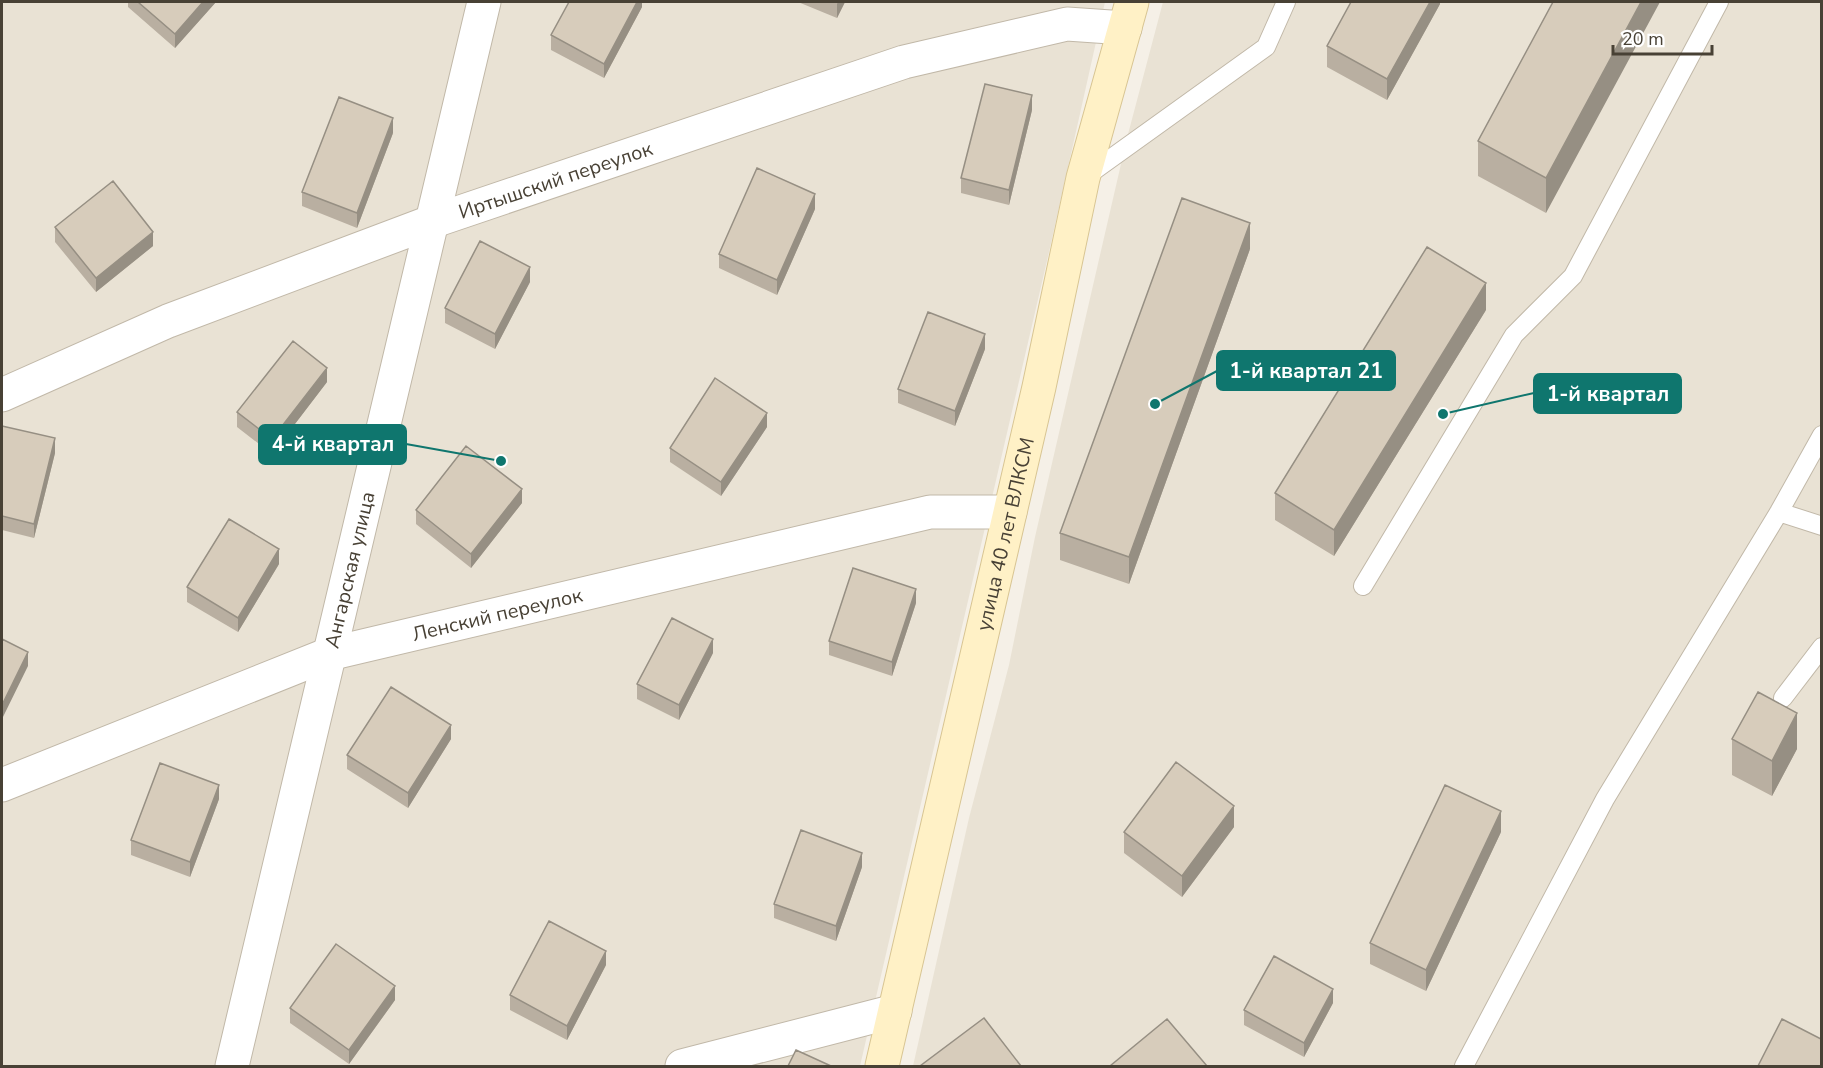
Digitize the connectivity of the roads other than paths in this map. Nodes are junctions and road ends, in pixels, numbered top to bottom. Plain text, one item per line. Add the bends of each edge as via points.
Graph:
1 (484, 2) edge
2 (1286, 2) edge
3 (1719, 2) edge
4 (1129, 15) edge
5 (1083, 178) junction
6 (431, 222) junction
7 (2, 395) edge
8 (1821, 435) edge
9 (1010, 512) junction
10 (1779, 512) junction
11 (1821, 526) edge
12 (1363, 586) dead end
13 (1821, 647) edge
14 (329, 654) junction
15 (1783, 698) dead end
16 (2, 785) edge
17 (895, 1011) junction
18 (232, 1066) edge
19 (682, 1066) edge
20 (882, 1066) edge
21 (1464, 1066) edge

1 - 6 street, Ангарская улица
2 - 5 lane via 1266,47
3 - 12 lane via 1573,276 1514,335
4 - 5 street, улица 40 лет ВЛКСМ
4 - 6 street, Иртышский переулок via 1067,24 904,62
5 - 9 street, улица 40 лет ВЛКСМ
6 - 7 street, Иртышский переулок via 168,321
6 - 14 street, Ангарская улица
8 - 10 lane
9 - 14 street, Ленский переулок via 930,512
9 - 17 street, улица 40 лет ВЛКСМ
10 - 11 lane
10 - 21 lane via 1605,799
13 - 15 lane
14 - 16 street, Ленский переулок
14 - 18 street, Ангарская улица
17 - 19 street
17 - 20 street, улица 40 лет ВЛКСМ

